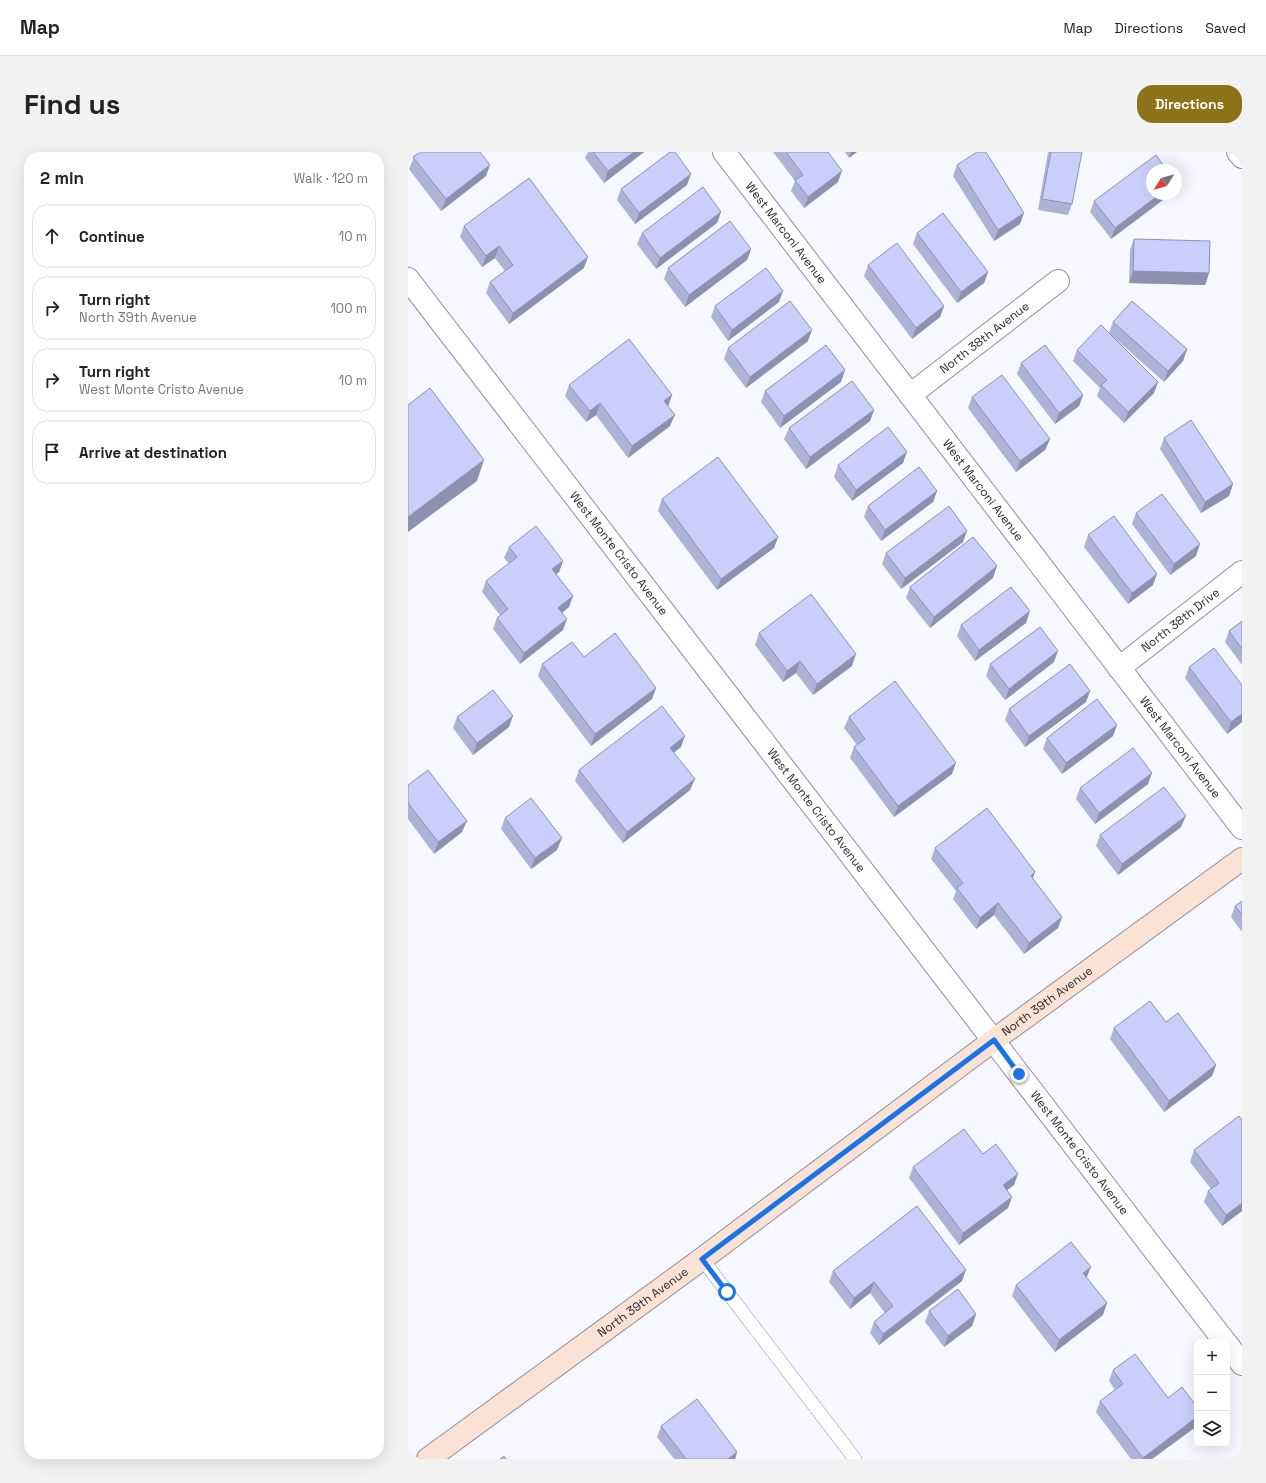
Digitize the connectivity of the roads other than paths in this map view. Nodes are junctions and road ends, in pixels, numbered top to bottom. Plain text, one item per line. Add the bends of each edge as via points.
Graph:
1 (724, 152) edge
2 (1238, 152) edge
3 (1242, 157) edge
4 (408, 279) edge
5 (1058, 281) dead end
6 (910, 394) junction
7 (1242, 572) edge
8 (1119, 668) junction
9 (1242, 828) edge
10 (1242, 859) edge
11 (994, 1040) junction
12 (702, 1259) junction
13 (1223, 1339) edge
14 (1230, 1348) edge
15 (1242, 1364) edge
16 (428, 1459) edge
17 (855, 1459) edge

1 - 6 street, West Marconi Avenue
2 - 3 street
4 - 11 street, West Monte Cristo Avenue
5 - 6 street, North 38th Avenue
6 - 8 street, West Marconi Avenue
7 - 8 street, North 38th Drive
8 - 9 street, West Marconi Avenue
10 - 11 street, North 39th Avenue
11 - 12 street, North 39th Avenue
11 - 13 street, West Monte Cristo Avenue
12 - 16 street, North 39th Avenue
12 - 17 lane
14 - 15 street, West Monte Cristo Avenue

